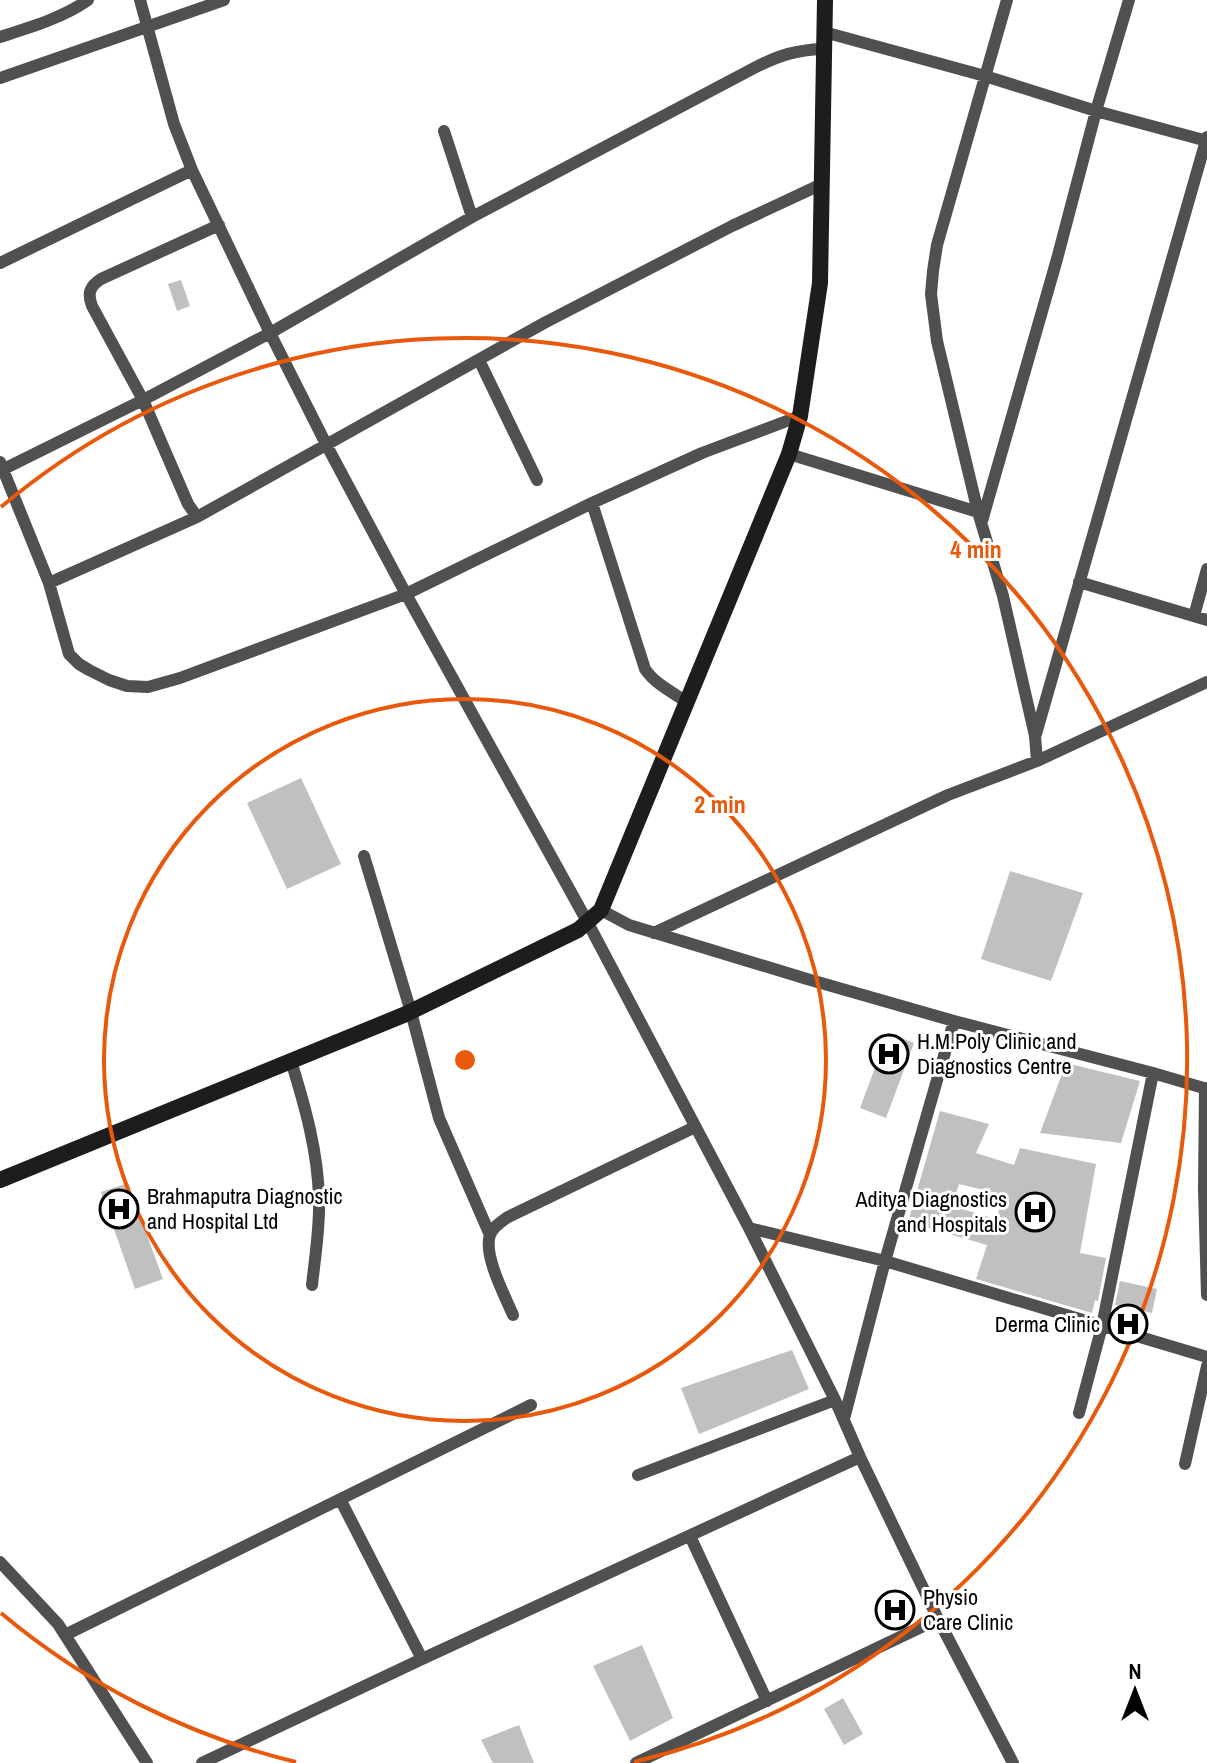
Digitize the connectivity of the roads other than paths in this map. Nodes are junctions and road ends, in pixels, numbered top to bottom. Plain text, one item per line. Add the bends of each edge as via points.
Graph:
1 (88, 0) edge
2 (140, 0) edge
3 (224, 0) edge
4 (825, 0) edge
5 (1007, 0) edge
6 (1129, 0) edge
7 (146, 26) junction
8 (824, 32) junction
9 (0, 37) edge
10 (823, 49) junction
11 (985, 76) junction
12 (0, 78) edge
13 (1096, 111) junction
14 (444, 131) dead end
15 (1207, 140) edge
16 (192, 170) junction
17 (822, 184) junction
18 (472, 217) junction
19 (219, 225) junction
20 (0, 263) edge
21 (270, 333) junction
22 (479, 360) junction
23 (143, 400) junction
24 (800, 416) junction
25 (327, 446) junction
26 (789, 454) junction
27 (1, 467) edge
28 (537, 480) dead end
29 (592, 503) junction
30 (197, 517) junction
31 (980, 517) junction
32 (1207, 569) edge
33 (1079, 582) junction
34 (49, 583) junction
35 (406, 594) junction
36 (1200, 618) edge
37 (1207, 682) edge
38 (687, 702) junction
39 (1035, 736) junction
40 (1037, 761) junction
41 (364, 856) dead end
42 (601, 910) junction
43 (588, 923) junction
44 (654, 933) junction
45 (411, 1012) junction
46 (954, 1021) junction
47 (291, 1061) junction
48 (1153, 1073) junction
49 (1206, 1088) edge
50 (695, 1127) junction
51 (0, 1180) edge
52 (749, 1228) junction
53 (490, 1235) junction
54 (885, 1261) junction
55 (312, 1285) dead end
56 (1207, 1295) edge
57 (513, 1315) dead end
58 (1102, 1326) junction
59 (1207, 1357) edge
60 (1207, 1366) edge
61 (835, 1400) junction
62 (531, 1405) dead end
63 (1079, 1413) dead end
64 (843, 1419) junction
65 (860, 1457) junction
66 (1185, 1464) dead end
67 (638, 1475) dead end
68 (340, 1499) junction
69 (690, 1536) junction
70 (0, 1562) edge
71 (938, 1619) junction
72 (65, 1635) junction
73 (422, 1659) junction
74 (767, 1701) junction
75 (147, 1763) edge
76 (202, 1763) edge
77 (636, 1763) edge
78 (1013, 1763) edge

1 - 9 street
2 - 7 street
3 - 7 street
4 - 8 main road
5 - 11 street
6 - 13 street
7 - 12 street
7 - 16 street
8 - 10 main road
8 - 11 street
10 - 17 main road
10 - 18 street via 777,56
11 - 13 street
11 - 31 street via 937,245 931,294 937,341
13 - 15 street
13 - 31 street
14 - 18 street
15 - 33 street
16 - 19 street
16 - 20 street
17 - 22 street
17 - 24 main road via 820,283
18 - 21 street
19 - 21 street
19 - 23 street via 101,279 89,291
21 - 23 street
21 - 25 street
22 - 25 street
22 - 28 street
23 - 27 street
23 - 30 street
24 - 26 main road
24 - 29 street
25 - 30 street
25 - 35 street
26 - 31 street
26 - 38 main road
27 - 34 street
29 - 35 street
29 - 38 street via 645,669
30 - 34 street
31 - 39 street
32 - 36 street
33 - 36 street
33 - 39 street
34 - 35 street via 69,654 109,680 140,688
35 - 43 street
37 - 40 street
38 - 42 main road
39 - 40 street
40 - 44 street via 948,795
41 - 45 street
42 - 43 main road
42 - 44 street
43 - 45 main road
43 - 50 street
44 - 46 street
45 - 47 main road
45 - 53 street via 439,1118
46 - 48 street
46 - 54 street
47 - 51 main road
47 - 55 street via 318,1180
48 - 49 street
48 - 58 street
49 - 56 street
50 - 52 street
50 - 53 street via 508,1217
52 - 54 street
52 - 61 street
53 - 57 street via 491,1258
54 - 58 street
54 - 64 street
58 - 59 street
58 - 63 street
60 - 66 street
61 - 64 street
61 - 67 street
62 - 68 street
64 - 65 street
65 - 69 street
65 - 71 street
68 - 72 street
68 - 73 street
69 - 73 street
69 - 74 street
70 - 72 street
71 - 74 street
71 - 78 street
72 - 75 street
73 - 76 street
74 - 77 street

